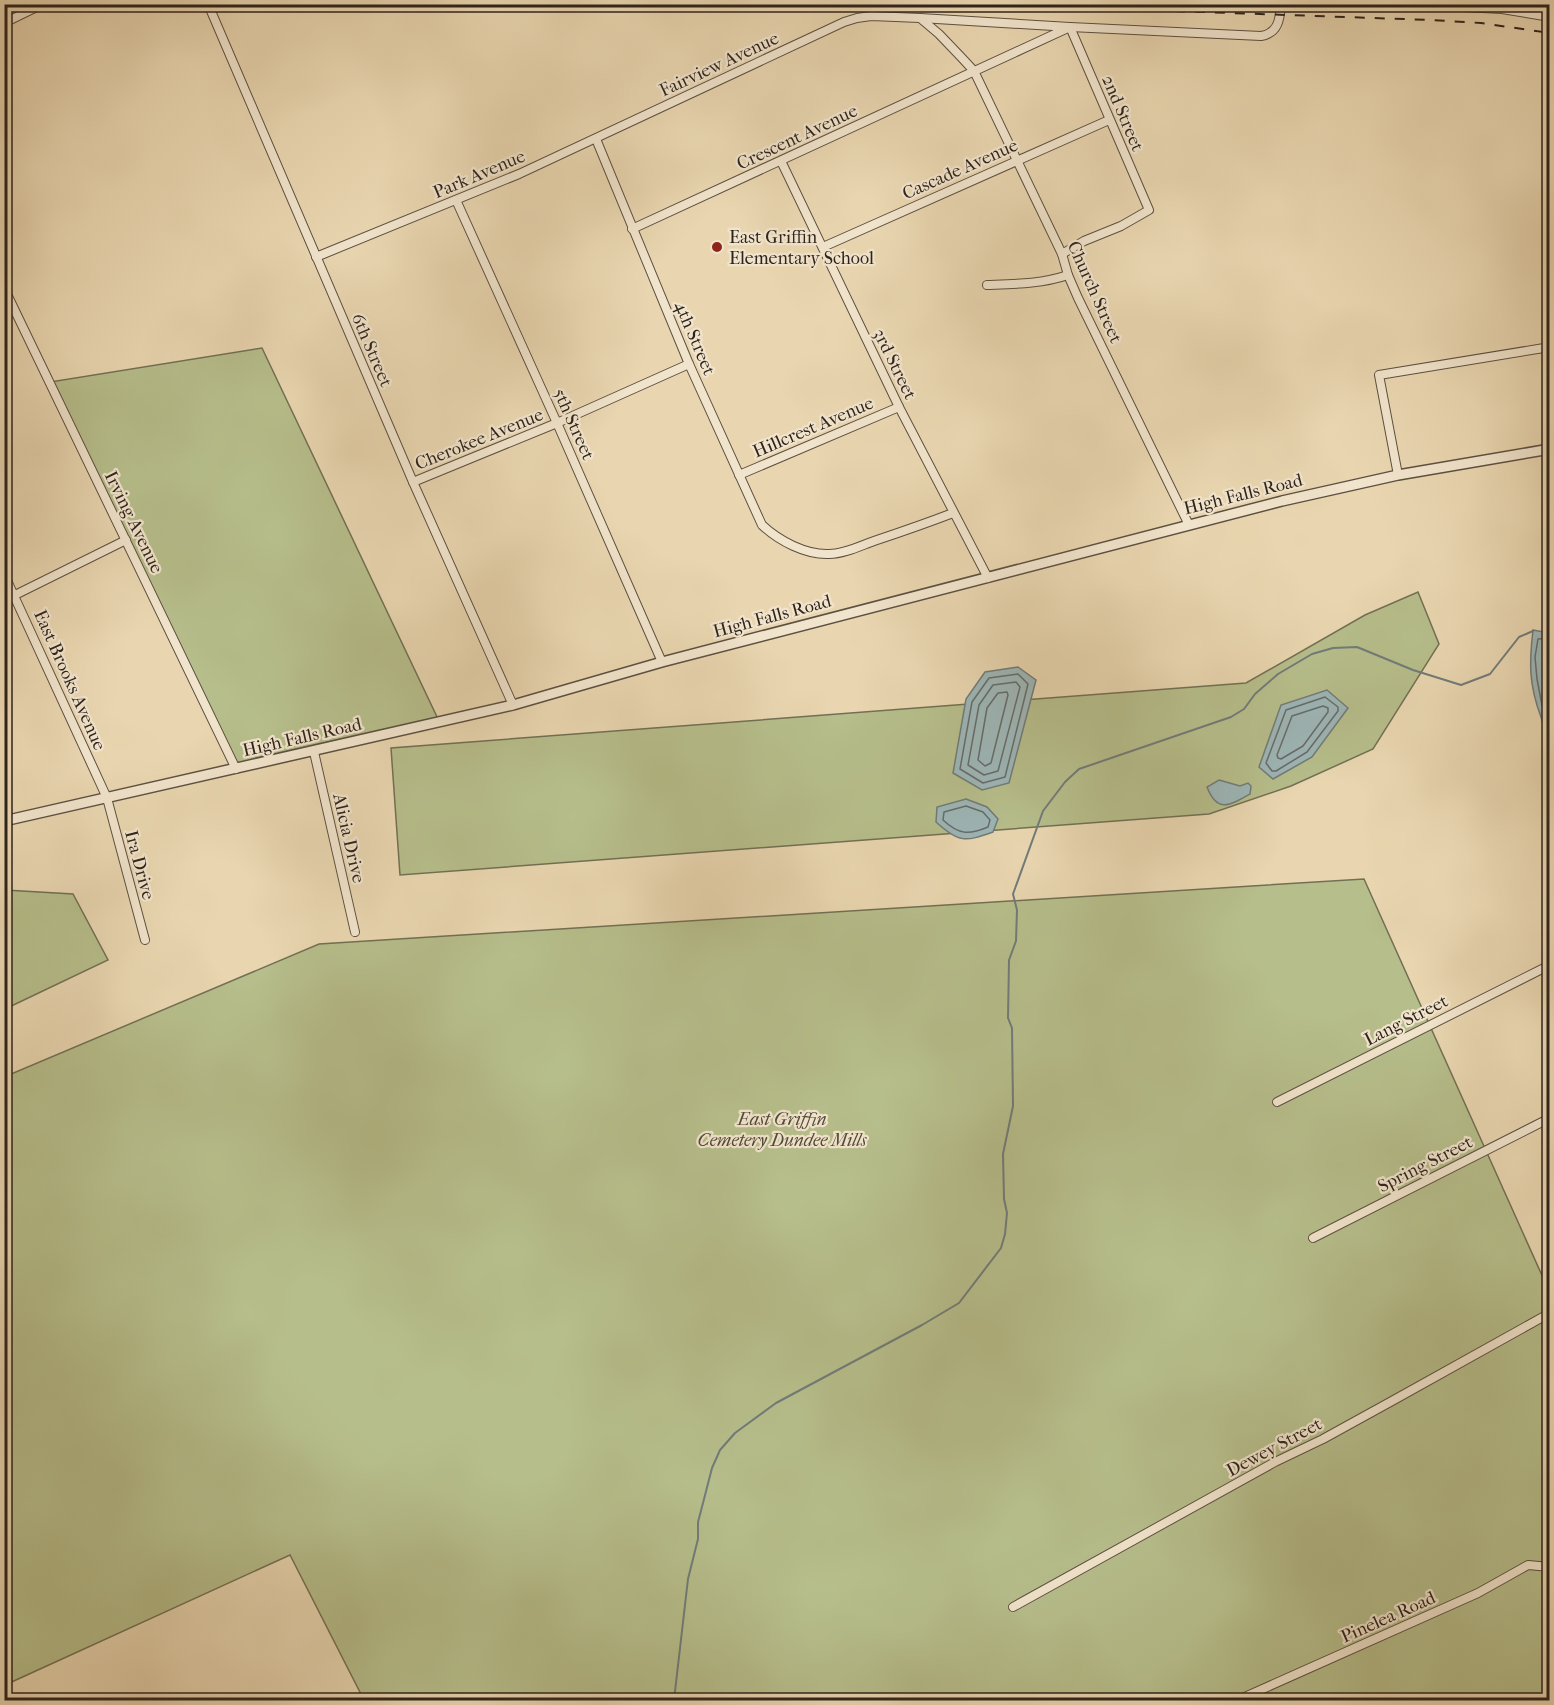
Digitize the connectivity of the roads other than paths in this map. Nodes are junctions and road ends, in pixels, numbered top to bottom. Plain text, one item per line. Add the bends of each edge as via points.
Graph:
1 (43, 4) edge
2 (208, 4) edge
3 (1281, 4) edge
4 (1404, 4) edge
5 (1502, 7) edge
6 (1550, 17) edge
7 (920, 18) junction
8 (4, 23) edge
9 (1070, 27) junction
10 (974, 71) junction
11 (651, 113) joint
12 (1109, 120) junction
13 (596, 139) junction
14 (1017, 159) junction
15 (781, 161) junction
16 (456, 200) junction
17 (632, 229) junction
18 (823, 247) junction
19 (1062, 254) junction
20 (316, 257) junction
21 (1068, 275) junction
22 (987, 285) dead end
23 (4, 288) edge
24 (1550, 347) edge
25 (689, 364) junction
26 (899, 407) junction
27 (558, 423) junction
28 (1550, 448) edge
29 (739, 475) junction
30 (1398, 475) junction
31 (413, 482) junction
32 (953, 513) junction
33 (1189, 525) junction
34 (126, 540) junction
35 (4, 574) edge
36 (988, 578) junction
37 (15, 595) junction
38 (662, 662) junction
39 (513, 705) junction
40 (314, 752) junction
41 (236, 769) junction
42 (107, 798) junction
43 (4, 821) edge
44 (355, 932) dead end
45 (145, 940) dead end
46 (1550, 965) edge
47 (1276, 1102) dead end
48 (1550, 1118) edge
49 (1313, 1238) dead end
50 (1550, 1313) edge
51 (1550, 1567) edge
52 (1013, 1607) dead end
53 (1238, 1701) edge

1 - 8 street
2 - 20 street, 6th Street
3 - 9 street via 1273,32 1261,36
4 - 5 street
5 - 6 street
7 - 9 street, Fairview Avenue
7 - 10 street
7 - 11 street, Fairview Avenue via 857,18
9 - 10 street
9 - 12 street, 2nd Street
10 - 14 street, Church Street
10 - 15 street, Crescent Avenue
11 - 13 street, Park Avenue
12 - 14 street, Cascade Avenue
12 - 19 street, 2nd Street via 1149,210
13 - 16 street, Park Avenue
13 - 17 street, 4th Street
14 - 18 street, Cascade Avenue
14 - 19 street, Church Street
15 - 17 street, Crescent Avenue
15 - 18 street, 3rd Street
16 - 20 street, Park Avenue
16 - 27 street, 5th Street
17 - 25 street, 4th Street
18 - 26 street, 3rd Street
19 - 21 street, Church Street
20 - 31 street, 6th Street
21 - 22 street via 1034,284
21 - 33 street, Church Street
23 - 34 street, Irving Avenue
24 - 30 street via 1379,375
25 - 27 street, Cherokee Avenue
25 - 29 street, 4th Street
26 - 29 street, Hillcrest Avenue
26 - 32 street, 3rd Street
27 - 31 street, Cherokee Avenue
27 - 38 street, 5th Street
28 - 30 street, High Falls Road
29 - 32 street, 4th Street via 762,525 781,540 809,551 848,551
30 - 33 street, High Falls Road
31 - 39 street, 6th Street
32 - 36 street, 3rd Street
33 - 36 street, High Falls Road
34 - 37 street
34 - 41 street, Irving Avenue
35 - 37 street, East Brooks Avenue
36 - 38 street, High Falls Road
37 - 42 street, East Brooks Avenue
38 - 39 street, High Falls Road
39 - 40 street, High Falls Road
40 - 41 street, High Falls Road
40 - 44 street, Alicia Drive
41 - 42 street, High Falls Road
42 - 43 street, High Falls Road
42 - 45 street, Ira Drive
46 - 47 street, Lang Street
48 - 49 street, Spring Street
50 - 52 street, Dewey Street
51 - 53 street, Pinelea Road via 1528,1565 1478,1593

